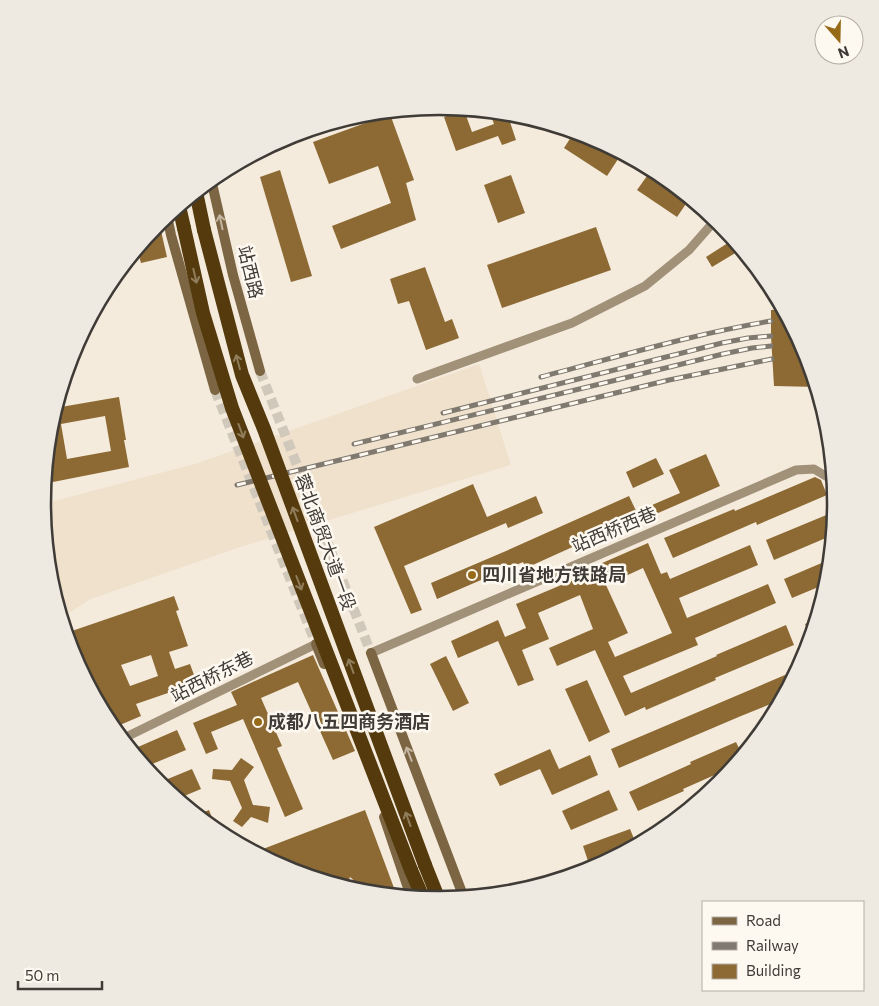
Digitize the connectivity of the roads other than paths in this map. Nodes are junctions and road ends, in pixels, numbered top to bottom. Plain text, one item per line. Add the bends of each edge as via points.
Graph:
1 (214, 187) edge
2 (198, 200) edge
3 (181, 214) edge
4 (169, 224) edge
5 (711, 225) edge
6 (260, 371) tunnel mouth
7 (417, 379) dead end
8 (215, 390) tunnel mouth
9 (827, 477) edge
10 (316, 644) joint
11 (371, 653) joint
12 (129, 736) edge
13 (408, 889) edge
14 (420, 890) edge
15 (461, 890) edge
16 (436, 891) edge

6 -> 1 main road, 站西路 via 233,275
16 -> 2 highway, 蓉北商贸大道一段, bridge via 242,375
3 -> 14 highway, bridge via 203,313 232,408
4 - 8 main road
5 - 7 street via 689,250 646,286 572,323
9 - 11 street, 站西桥西巷 via 814,468 796,470
10 - 12 street, 站西桥东巷
10 - 13 main road via 377,796
15 -> 11 main road

